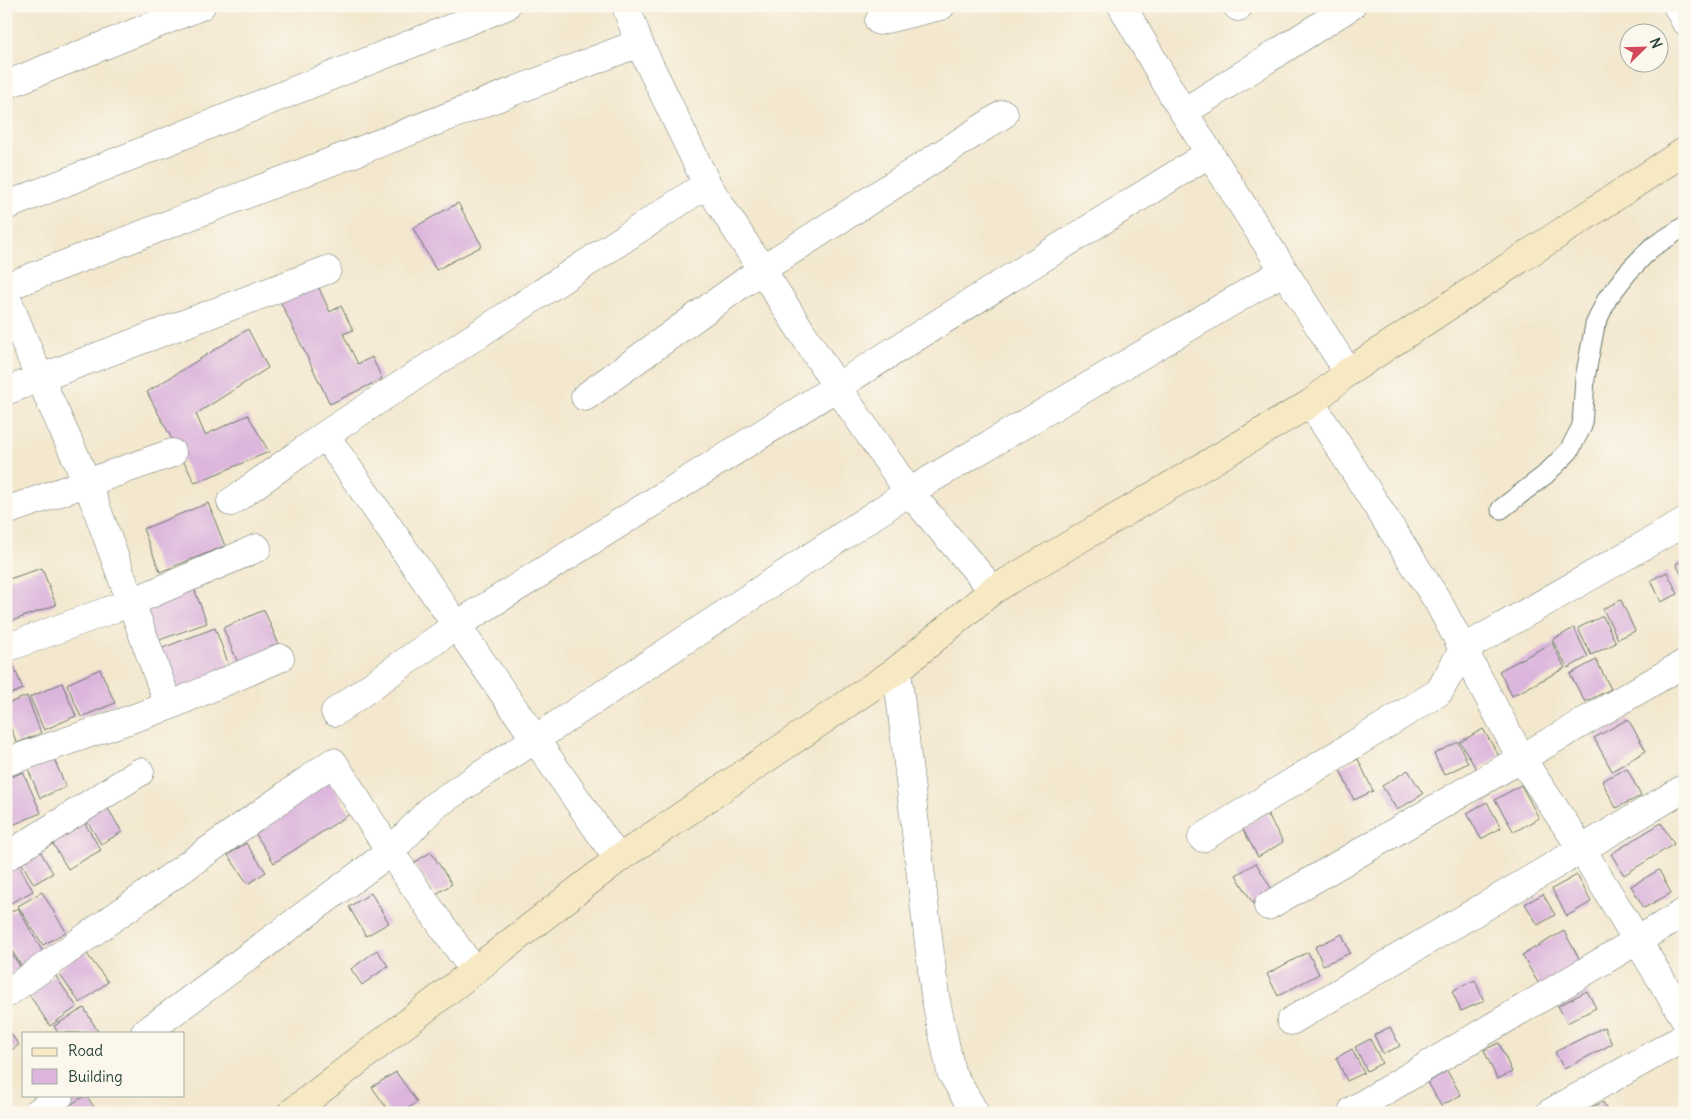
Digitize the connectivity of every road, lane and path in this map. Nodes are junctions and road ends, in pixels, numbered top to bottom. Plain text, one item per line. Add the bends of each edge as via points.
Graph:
1 (201, 6) edge
2 (506, 6) edge
3 (626, 6) edge
4 (941, 6) edge
5 (1122, 6) edge
6 (1351, 6) edge
7 (1677, 6) edge
8 (878, 21) dead end
9 (1685, 21) edge
10 (639, 43) junction
11 (6, 85) edge
12 (1184, 112) junction
13 (1004, 114) dead end
14 (1685, 151) edge
15 (1210, 153) junction
16 (707, 184) junction
17 (6, 206) edge
18 (1685, 226) edge
19 (327, 270) dead end
20 (762, 270) junction
21 (1284, 271) junction
22 (6, 287) edge
23 (6, 296) edge
24 (1348, 372) junction
25 (40, 379) junction
26 (838, 387) junction
27 (6, 391) edge
28 (585, 398) dead end
29 (1312, 403) junction
30 (324, 435) junction
31 (172, 453) dead end
32 (87, 482) junction
33 (909, 492) junction
34 (231, 502) dead end
35 (1501, 509) dead end
36 (6, 512) edge
37 (1685, 522) edge
38 (256, 548) dead end
39 (994, 590) junction
40 (132, 602) junction
41 (457, 625) junction
42 (6, 648) edge
43 (1463, 649) junction
44 (280, 658) dead end
45 (1685, 662) edge
46 (897, 670) junction
47 (169, 706) junction
48 (335, 712) dead end
49 (536, 740) junction
50 (1520, 758) junction
51 (6, 762) edge
52 (140, 772) dead end
53 (1685, 788) edge
54 (1202, 838) dead end
55 (1581, 848) junction
56 (390, 852) junction
57 (6, 857) edge
58 (618, 859) junction
59 (1268, 906) dead end
60 (1685, 912) edge
61 (1637, 942) junction
62 (474, 971) junction
63 (6, 994) edge
64 (1685, 1019) edge
65 (1291, 1021) dead end
66 (146, 1032) edge
67 (1685, 1036) edge
68 (59, 1096) edge
69 (1353, 1110) dead end
70 (37, 1113) edge
71 (291, 1113) edge
72 (975, 1113) edge
73 (1550, 1113) edge

1 - 11 street
2 - 17 street
3 - 10 street
4 - 8 street
5 - 12 street
6 - 12 street
7 - 9 street
10 - 16 street
10 - 22 street
12 - 15 street
13 - 20 street
14 - 24 street
15 - 21 street
15 - 26 street
16 - 20 street
16 - 30 street
18 - 35 lane via 1651,248 1607,299 1595,326 1585,378 1582,426 1569,451 1545,475
19 - 25 street
20 - 26 street
20 - 28 street
21 - 24 street
21 - 33 street
23 - 25 street
24 - 29 street
25 - 27 street
25 - 32 street
26 - 33 street
26 - 41 street
29 - 39 street
29 - 43 street via 1437,600
30 - 34 street
30 - 41 street
31 - 32 street
32 - 36 street
32 - 40 street
33 - 39 street
33 - 49 street
37 - 43 street
38 - 40 street
39 - 46 street
40 - 42 street
40 - 47 street
41 - 48 street
41 - 49 street
43 - 50 street
43 - 54 street via 1438,692
44 - 47 street
45 - 50 street
46 - 58 street
46 - 72 street via 935,996 951,1072
47 - 51 street
49 - 56 street via 434,806
49 - 58 street
50 - 55 street
50 - 59 street
52 - 57 street
53 - 55 street
55 - 61 street
55 - 65 street
56 - 62 street
56 - 63 street via 333,762
56 - 66 street
58 - 62 street
60 - 61 street
61 - 64 street
61 - 69 street
62 - 71 street
67 - 73 street
68 - 70 street

